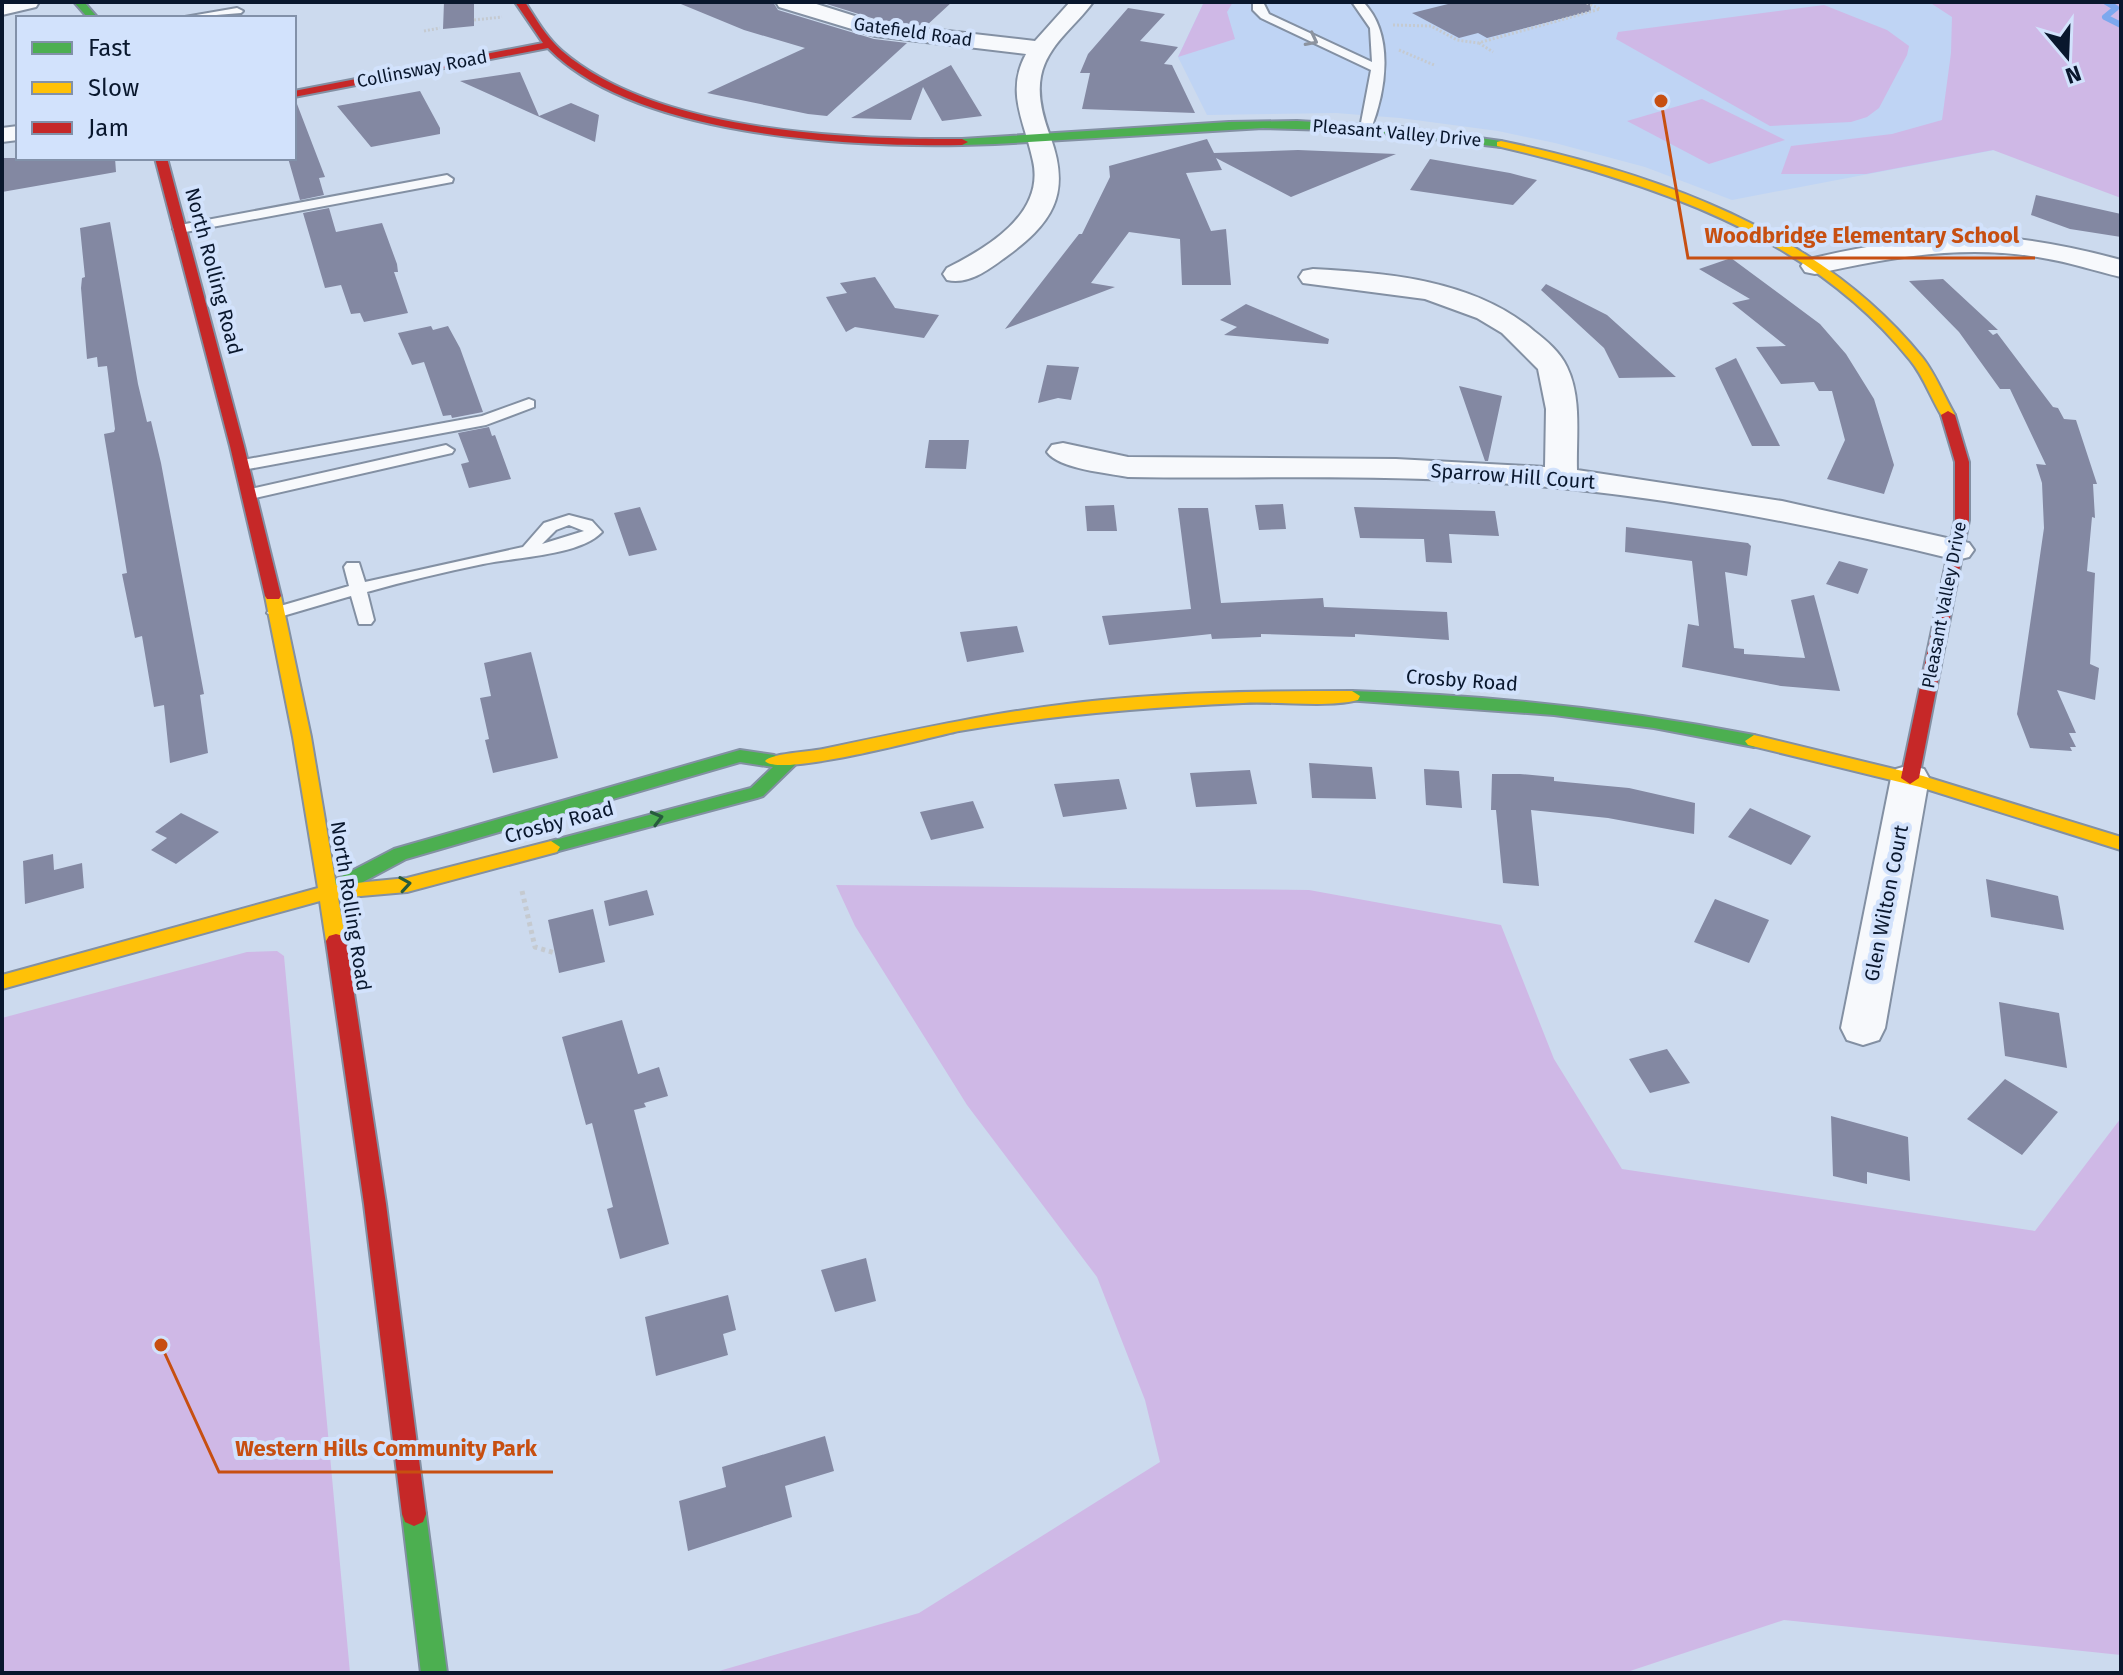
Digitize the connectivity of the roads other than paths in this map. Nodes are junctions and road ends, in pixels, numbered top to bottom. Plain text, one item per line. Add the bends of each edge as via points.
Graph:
1 (28, 2) edge
2 (520, 2) edge
3 (787, 2) edge
4 (1082, 2) edge
5 (1258, 2) edge
6 (1357, 2) edge
7 (2, 8) edge
8 (237, 11) dead end
9 (200, 16) edge
10 (543, 38) junction
11 (1042, 49) junction
12 (1376, 68) junction
13 (296, 78) edge
14 (296, 94) edge
15 (1366, 128) junction
16 (1039, 141) junction
17 (162, 160) edge
18 (447, 179) dead end
19 (180, 229) junction
20 (1815, 266) junction
21 (2121, 269) edge
22 (957, 274) dead end
23 (1313, 277) dead end
24 (529, 404) dead end
25 (449, 427) junction
26 (446, 450) dead end
27 (1063, 452) dead end
28 (391, 463) junction
29 (243, 465) junction
30 (1561, 478) junction
31 (251, 494) junction
32 (530, 549) dead end
33 (1957, 550) junction
34 (353, 567) dead end
35 (358, 588) junction
36 (276, 613) junction
37 (365, 620) dead end
38 (789, 762) junction
39 (1910, 778) junction
40 (2121, 844) edge
41 (328, 892) junction
42 (2, 982) edge
43 (1863, 1028) dead end
44 (434, 1673) edge

1 - 7 street
2 - 10 street, Pleasant Valley Drive
3 - 11 street, Gatefield Road via 875,29
4 - 11 street
5 -> 12 lane via 1265,16
6 - 12 lane via 1377,24
8 - 9 lane
10 - 13 street, Collinsway Road
10 - 14 street, Collinsway Road
10 - 16 street, Pleasant Valley Drive via 597,79 629,93 756,129 862,143
11 - 16 street via 1032,63 1027,91
12 - 15 lane
15 - 16 street, Pleasant Valley Drive via 1224,127
15 - 20 street, Pleasant Valley Drive via 1489,142 1604,168 1738,222
16 - 22 street via 1048,180 1034,214 995,254
17 - 19 street, North Rolling Road
18 - 19 lane
19 - 29 street, North Rolling Road
20 - 21 street via 1955,241 2034,247
20 - 33 street, Pleasant Valley Drive via 1879,317 1931,381 1962,459
23 - 30 street via 1428,291 1477,307 1526,337 1553,367 1558,387
24 - 25 lane
25 - 28 lane
25 - 29 lane
26 - 28 lane
27 - 30 street, Sparrow Hill Court via 1128,467 1415,468
28 - 31 lane
29 - 31 street, North Rolling Road
30 - 33 street, Sparrow Hill Court via 1757,505
31 - 36 street, North Rolling Road
32 - 35 lane
33 - 39 street, Pleasant Valley Drive
34 - 35 lane
35 - 36 lane
35 - 37 lane
36 - 41 street, North Rolling Road
38 - 39 street, Crosby Road via 975,723 1109,705 1332,695 1579,712 1696,729
38 - 41 street, Crosby Road via 740,756 400,854
41 -> 38 street, Crosby Road via 407,885 757,792
39 - 40 street, Crosby Road
39 - 43 street, Glen Wilton Court
41 - 42 street, Crosby Road
41 - 44 street, North Rolling Road via 382,1244

